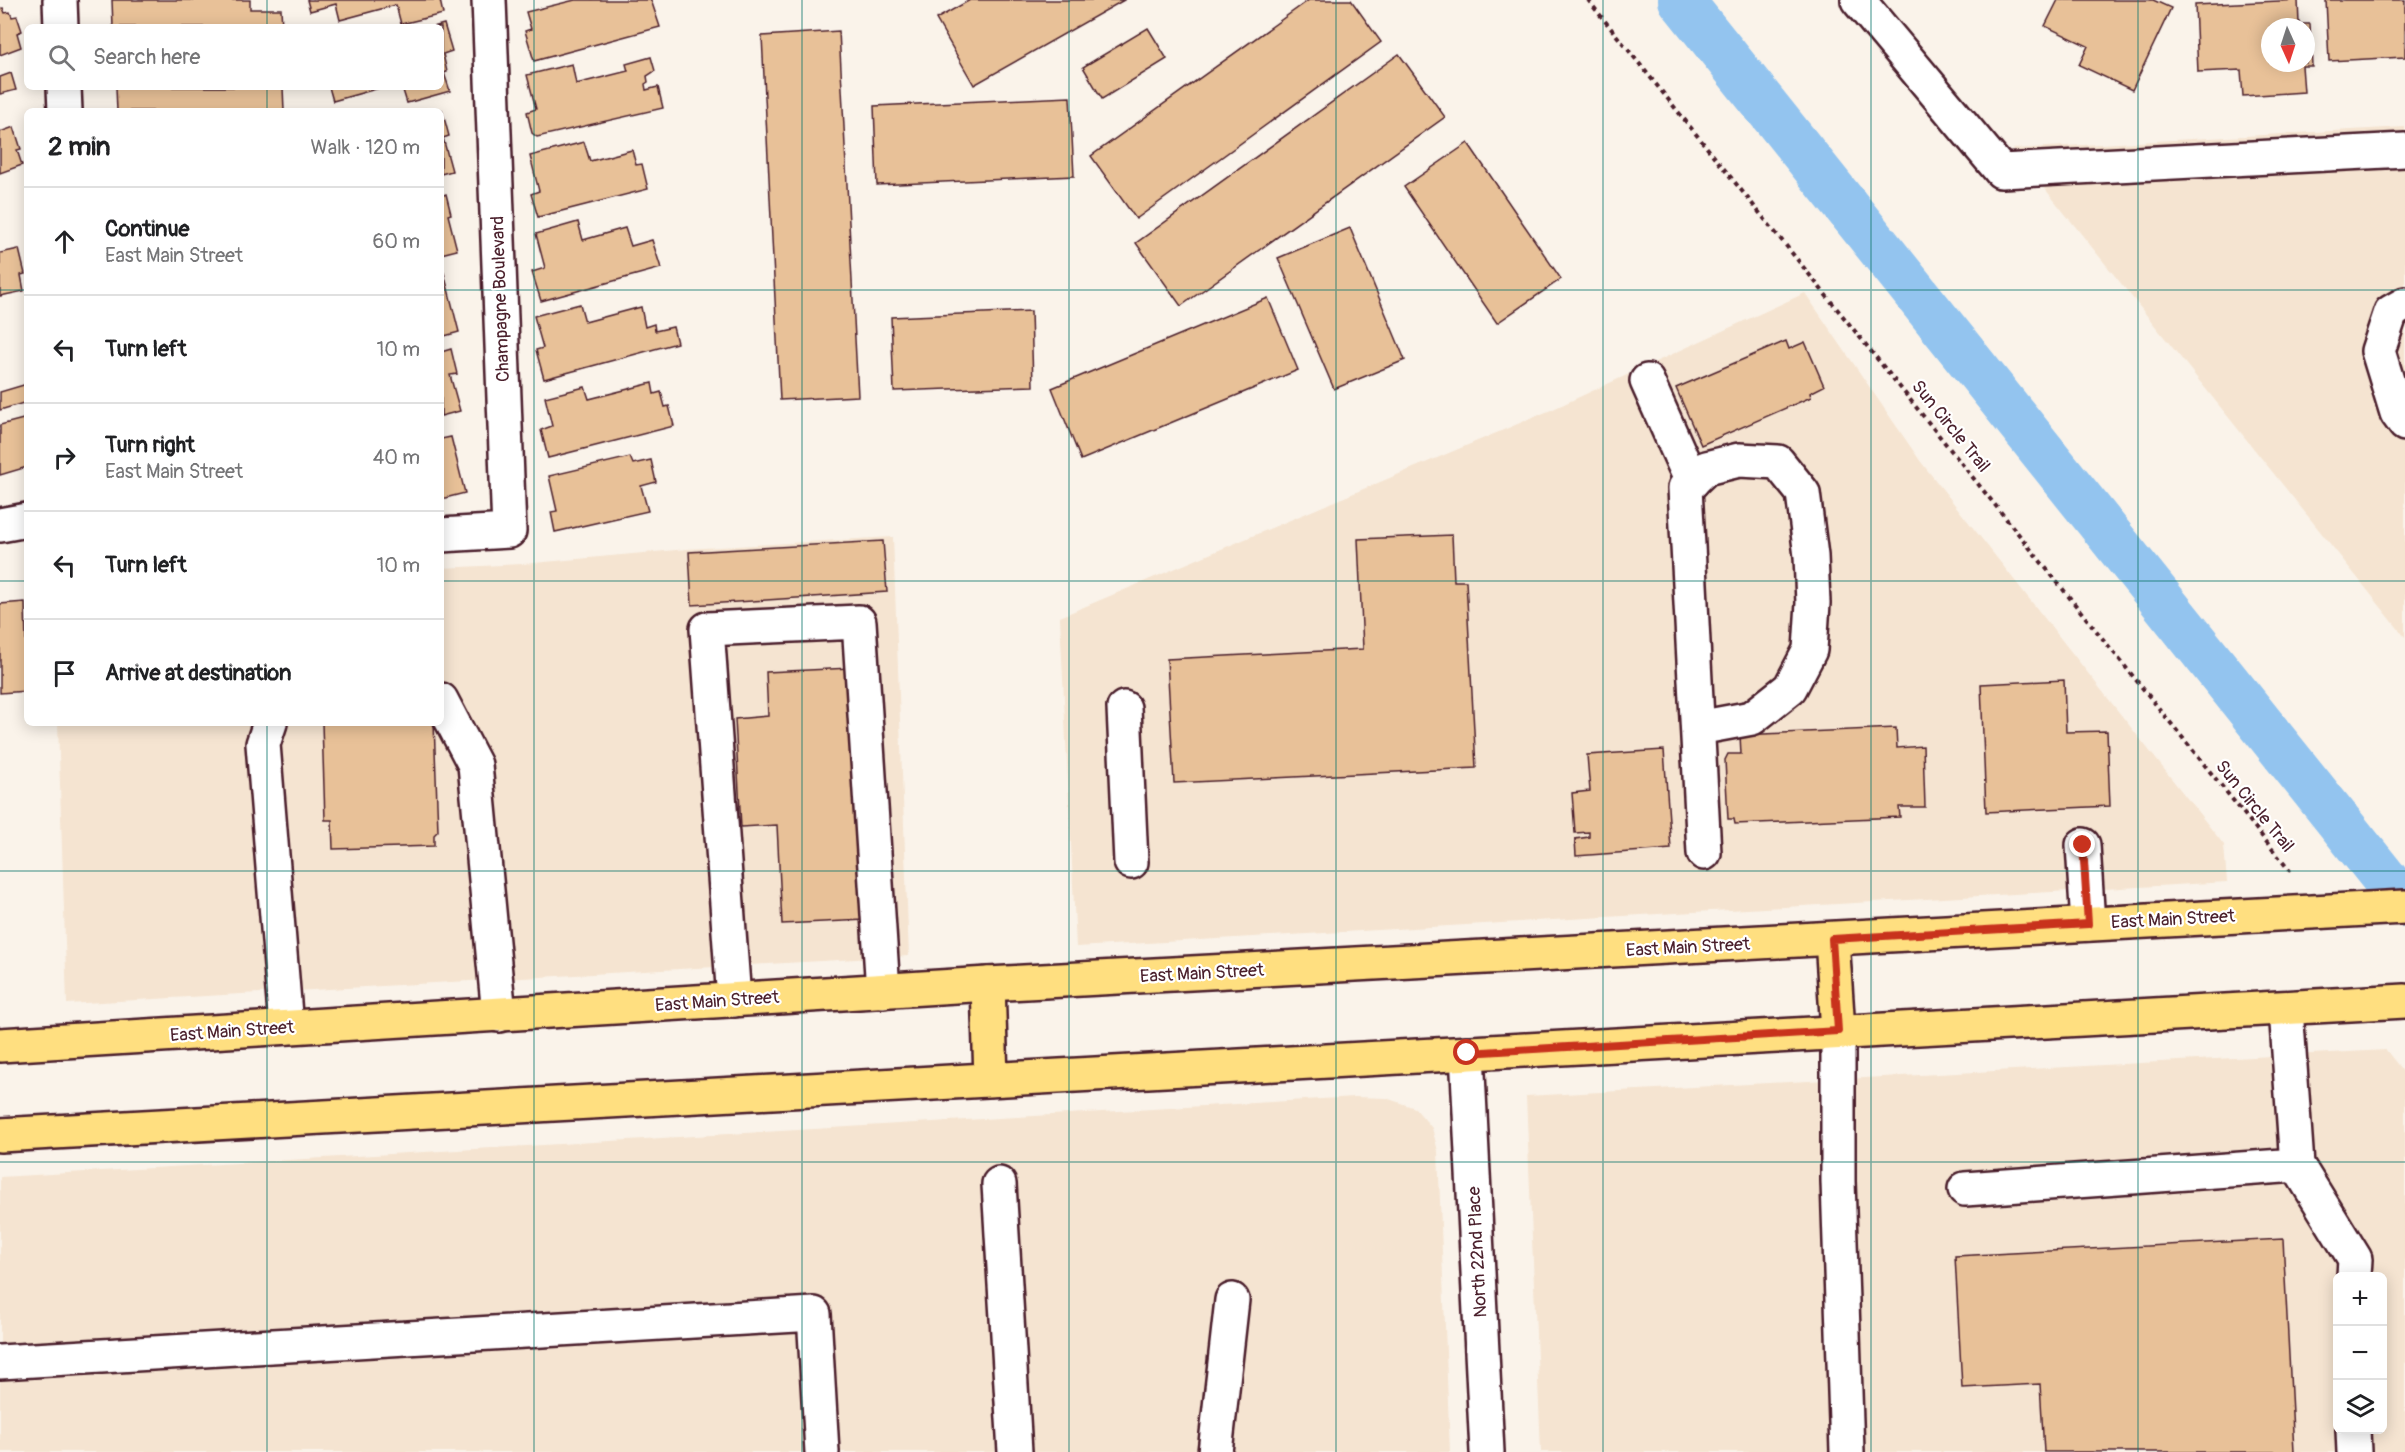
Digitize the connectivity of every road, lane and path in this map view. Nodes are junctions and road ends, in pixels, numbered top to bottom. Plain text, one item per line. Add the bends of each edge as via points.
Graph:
1 (60, 0) edge
2 (489, 0) edge
3 (1588, 0) edge
4 (1857, 0) edge
5 (61, 24) edge
6 (64, 90) edge
7 (65, 108) edge
8 (2405, 150) edge
9 (2405, 304) edge
10 (1647, 381) dead end
11 (2405, 424) edge
12 (1692, 482) junction
13 (24, 521) edge
14 (0, 525) edge
15 (444, 535) edge
16 (444, 706) edge
17 (1124, 708) dead end
18 (269, 726) edge
19 (1698, 728) junction
20 (2083, 845) dead end
21 (1704, 853) dead end
22 (1131, 862) dead end
23 (2290, 871) dead end
24 (2405, 907) edge
25 (2088, 924) junction
26 (1832, 939) junction
27 (988, 984) junction
28 (883, 991) junction
29 (734, 1000) junction
30 (2405, 1001) edge
31 (2286, 1008) junction
32 (499, 1015) junction
33 (286, 1027) junction
34 (1838, 1031) junction
35 (0, 1045) edge
36 (1467, 1053) junction
37 (991, 1079) junction
38 (0, 1135) edge
39 (2297, 1165) junction
40 (999, 1184) dead end
41 (1965, 1189) dead end
42 (2354, 1272) edge
43 (1232, 1300) dead end
44 (0, 1362) edge
45 (2353, 1434) edge
46 (822, 1452) edge
47 (1015, 1452) edge
48 (1215, 1452) edge
49 (1487, 1452) edge
50 (1847, 1452) edge
51 (2354, 1452) edge

1 - 5 street
2 - 15 street, Champagne Boulevard via 509,531
3 - 23 path, Sun Circle Trail
4 - 8 street via 2001,171
6 - 7 street
9 - 11 street via 2391,312 2378,351 2397,413
10 - 12 street
12 - 19 street via 1685,488
12 - 19 street via 1706,468 1739,460 1778,462 1803,493 1814,603 1810,650 1790,688 1752,718
13 - 14 street
16 - 32 street via 475,765
17 - 22 street
18 - 33 street via 263,744
19 - 21 street
20 - 25 street
24 - 25 main road, East Main Street
25 - 26 main road, East Main Street
26 - 27 main road, East Main Street
26 - 34 main road
27 - 28 main road, East Main Street
27 - 37 main road
28 - 29 main road, East Main Street
28 - 29 street via 859,622 707,629
29 - 32 main road, East Main Street
30 - 31 main road
31 - 34 main road
31 - 39 street
32 - 33 main road, East Main Street
33 - 35 main road, East Main Street
34 - 36 main road
34 - 50 street via 1838,1181
36 - 37 main road
36 - 49 street, North 22nd Place
37 - 38 main road
39 - 41 street
39 - 42 street via 2355,1259
40 - 47 street
43 - 48 street
44 - 46 street via 814,1314
45 - 51 street

